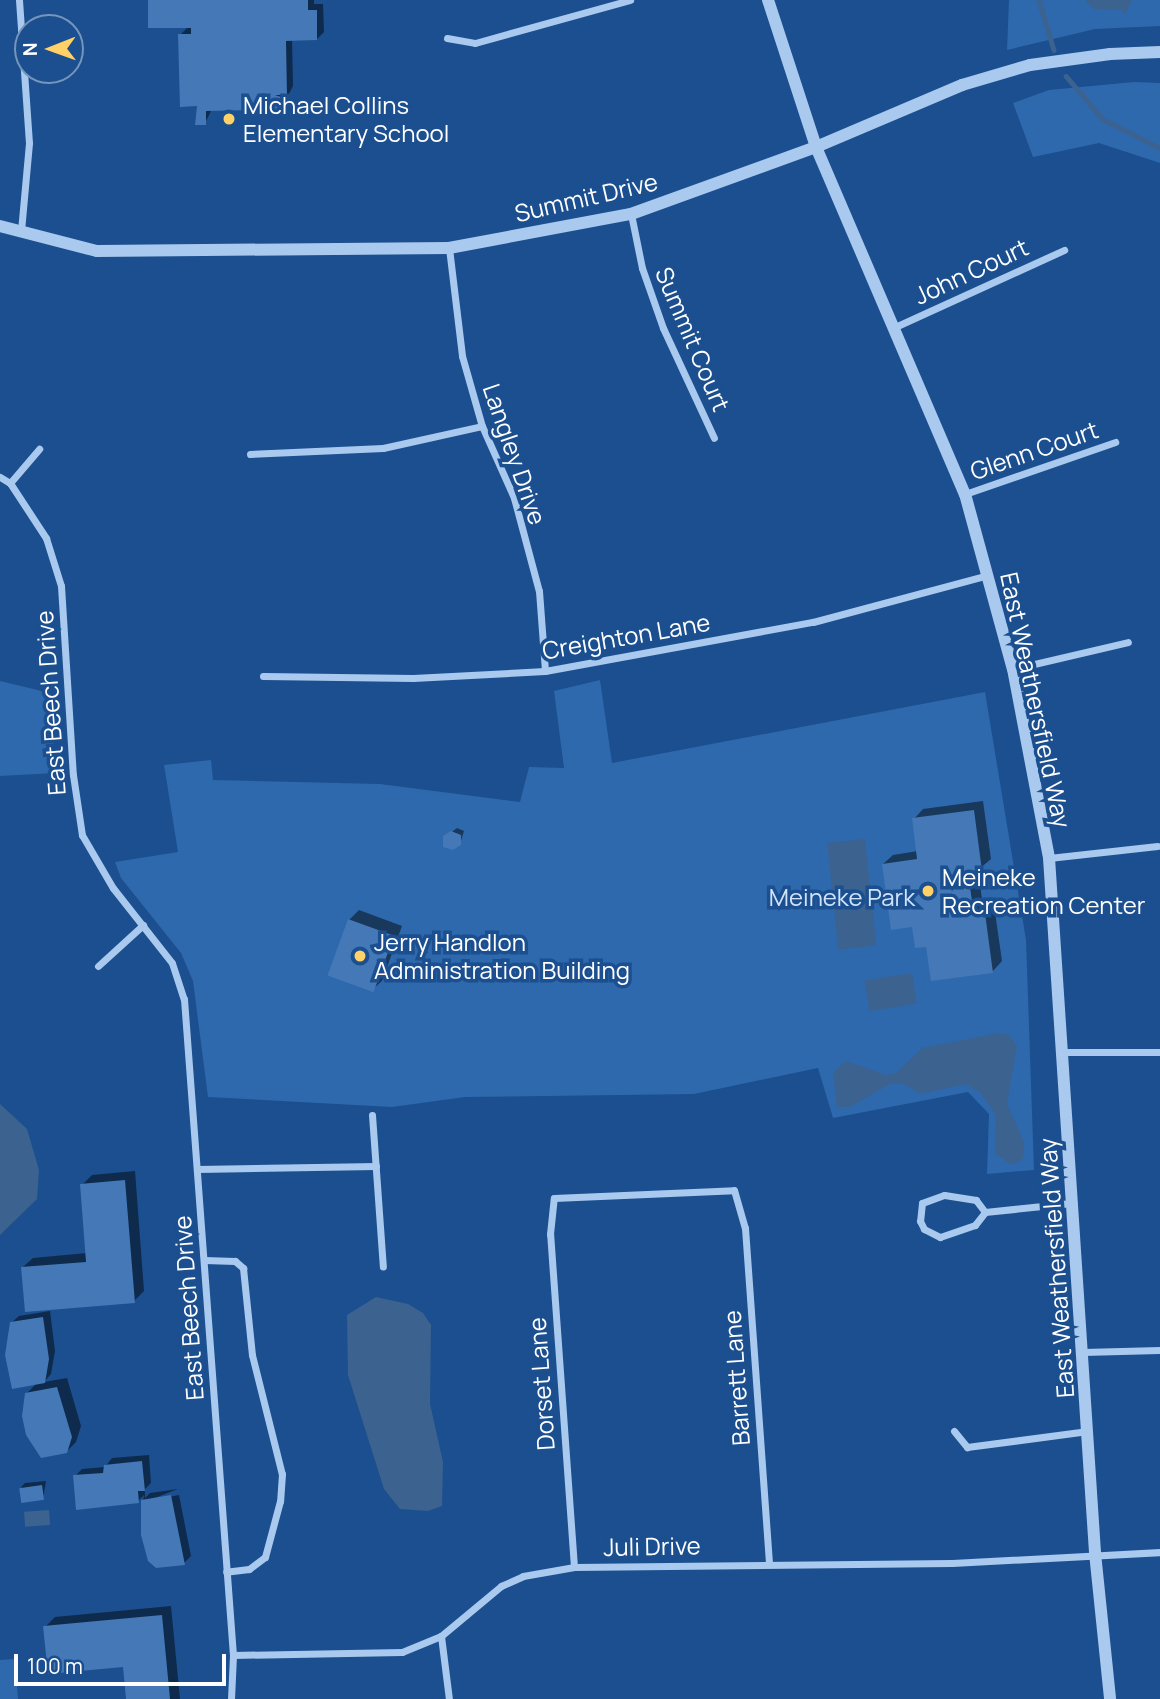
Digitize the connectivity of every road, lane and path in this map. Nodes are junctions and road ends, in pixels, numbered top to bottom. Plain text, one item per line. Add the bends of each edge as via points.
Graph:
1 (19, 0) edge
2 (630, 0) edge
3 (768, 0) edge
4 (447, 38) dead end
5 (1160, 52) edge
6 (816, 147) junction
7 (631, 214) junction
8 (0, 226) edge
9 (21, 231) junction
10 (449, 248) junction
11 (1064, 250) dead end
12 (895, 327) junction
13 (482, 426) junction
14 (714, 438) dead end
15 (1115, 442) dead end
16 (39, 449) dead end
17 (250, 454) dead end
18 (0, 477) edge
19 (10, 483) junction
20 (965, 494) junction
21 (988, 575) junction
22 (1128, 642) dead end
23 (1013, 669) junction
24 (545, 671) junction
25 (263, 676) dead end
26 (1157, 846) dead end
27 (1049, 858) junction
28 (142, 925) junction
29 (98, 966) dead end
30 (1063, 1052) junction
31 (1160, 1052) edge
32 (372, 1115) dead end
33 (376, 1166) junction
34 (197, 1169) junction
35 (734, 1190) joint
36 (1072, 1203) junction
37 (985, 1212) junction
38 (204, 1260) junction
39 (383, 1267) dead end
40 (1160, 1350) edge
41 (1083, 1352) junction
42 (954, 1431) dead end
43 (1088, 1431) junction
44 (1160, 1552) edge
45 (1095, 1553) junction
46 (769, 1564) junction
47 (574, 1567) junction
48 (226, 1572) junction
49 (441, 1636) junction
50 (233, 1655) junction
51 (230, 1699) edge
52 (449, 1699) edge
53 (1110, 1699) edge

1 - 9 street via 29,143
2 - 4 street via 475,43
3 - 6 street, East Weathersfield Way
5 - 6 street, Summit Drive via 1030,65 962,85
6 - 7 street, Summit Drive
6 - 12 street, East Weathersfield Way
7 - 10 street, Summit Drive
7 - 14 street, Summit Court via 642,268 663,328
8 - 9 street, Summit Drive
9 - 10 street, Summit Drive via 97,251
10 - 13 street, Langley Drive via 462,356
11 - 12 street, John Court
12 - 20 street, East Weathersfield Way
13 - 17 street via 383,448
13 - 24 street, Langley Drive via 514,498 539,591
15 - 20 street, Glenn Court
16 - 19 street
18 - 19 street, East Beech Drive
19 - 28 street, East Beech Drive via 46,538 61,586 73,775 82,835
20 - 21 street, East Weathersfield Way
21 - 23 street, East Weathersfield Way
21 - 24 street, Creighton Lane via 813,622
22 - 23 street
23 - 27 street, East Weathersfield Way
24 - 25 street, Creighton Lane via 413,678
26 - 27 street
27 - 30 street, East Weathersfield Way
28 - 29 street
28 - 34 street, East Beech Drive via 172,962 184,999
30 - 31 street
30 - 36 street, East Weathersfield Way
32 - 33 street
33 - 34 street
33 - 39 street
34 - 38 street, East Beech Drive
35 - 46 street, Barrett Lane via 745,1228
35 - 47 street, Dorset Lane via 554,1198 550,1234
36 - 37 street
36 - 41 street, East Weathersfield Way
37 - 37 street via 976,1200 944,1195 922,1203 920,1221 924,1229 940,1237 975,1225
38 - 48 street, East Beech Drive
38 - 48 street via 235,1261 243,1268 252,1356 282,1474 280,1502 265,1557 249,1569
40 - 41 street
41 - 43 street, East Weathersfield Way
42 - 43 street via 967,1447
43 - 45 street, East Weathersfield Way
44 - 45 street, Juli Drive
45 - 46 street, Juli Drive via 952,1563
45 - 53 street, East Weathersfield Way
46 - 47 street, Juli Drive
47 - 49 street, Juli Drive via 523,1576 501,1586
48 - 50 street, East Beech Drive
49 - 50 street, Juli Drive via 402,1651
49 - 52 street
50 - 51 street, East Beech Drive

